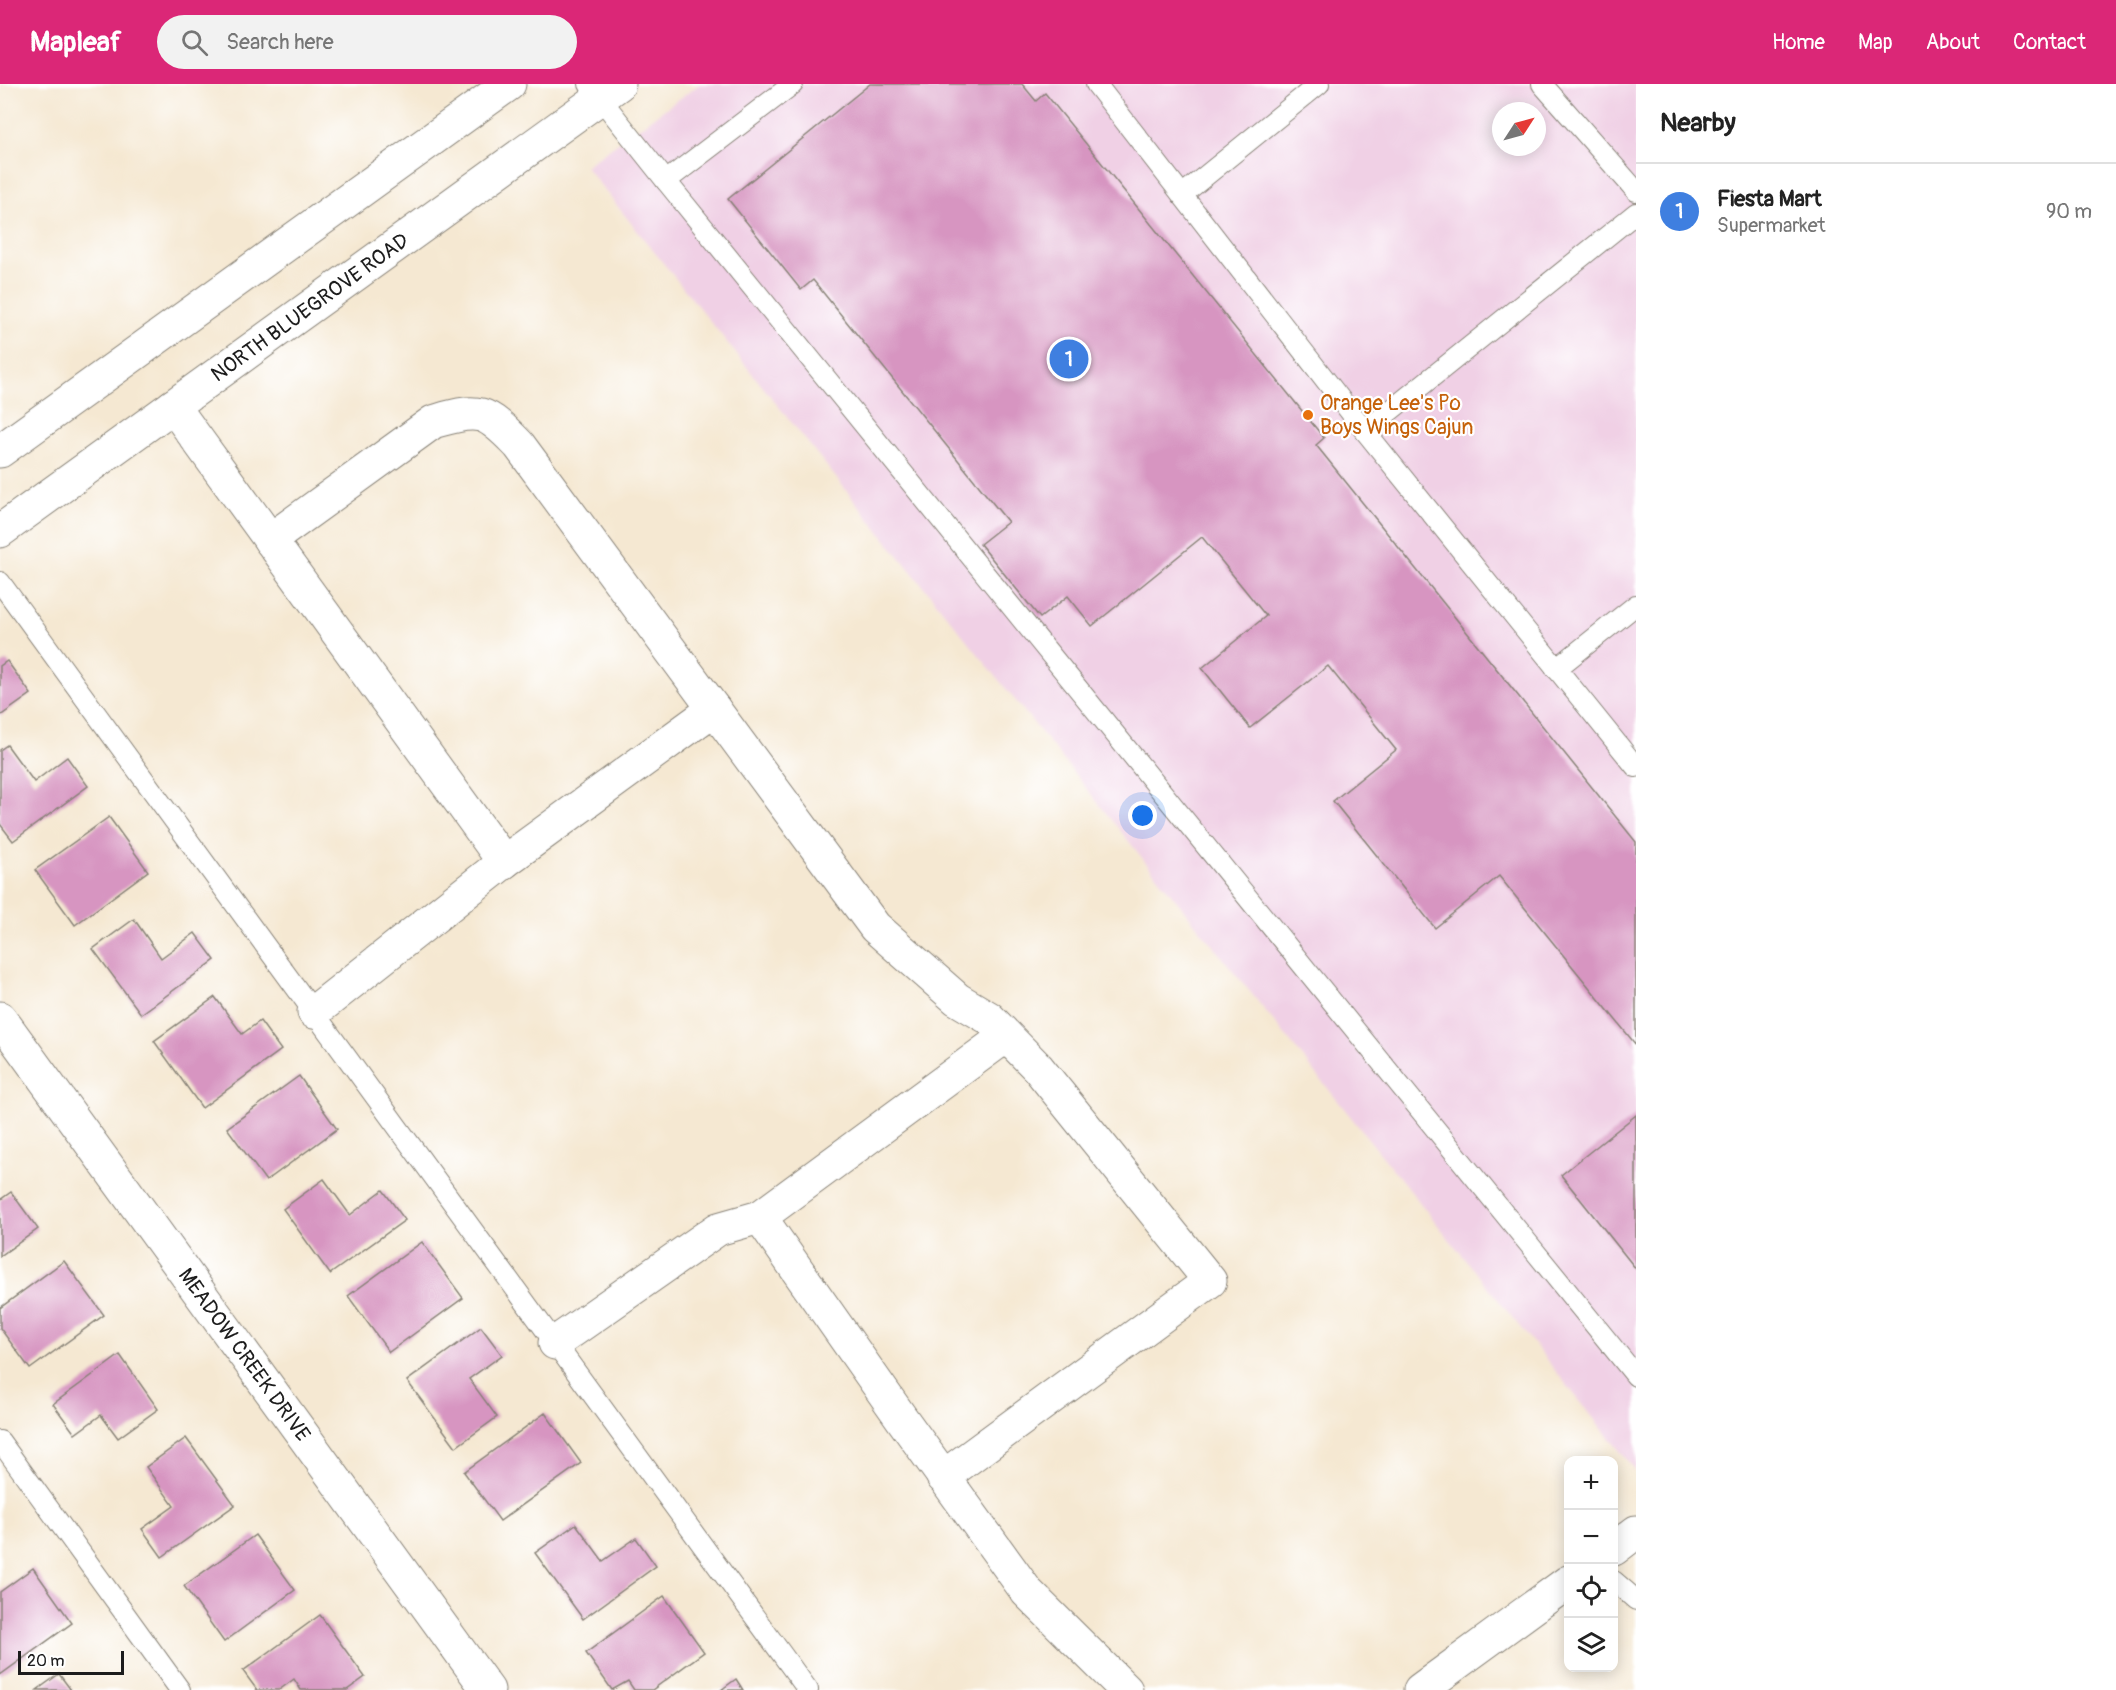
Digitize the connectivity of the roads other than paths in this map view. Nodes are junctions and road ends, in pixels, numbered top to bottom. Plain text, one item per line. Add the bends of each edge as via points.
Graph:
1 (509, 84) edge
2 (793, 84) edge
3 (1096, 84) edge
4 (1319, 84) edge
5 (1542, 84) edge
6 (603, 89) edge
7 (666, 181) junction
8 (1636, 191) edge
9 (1182, 195) junction
10 (1636, 213) edge
11 (173, 406) junction
12 (1365, 431) junction
13 (0, 452) edge
14 (0, 531) edge
15 (270, 540) junction
16 (0, 582) edge
17 (1636, 605) edge
18 (1556, 669) junction
19 (714, 709) junction
20 (1636, 767) edge
21 (504, 862) junction
22 (314, 1012) junction
23 (0, 1018) edge
24 (1006, 1036) junction
25 (760, 1217) junction
26 (555, 1343) junction
27 (1636, 1376) edge
28 (0, 1441) edge
29 (944, 1477) junction
30 (1636, 1533) edge
31 (1618, 1546) edge
32 (1618, 1584) edge
33 (1564, 1586) edge
34 (1636, 1600) edge
35 (180, 1690) edge
36 (488, 1690) edge
37 (808, 1690) edge
38 (1126, 1690) edge
39 (1420, 1690) edge

1 - 13 street
2 - 7 lane
3 - 9 lane
4 - 9 lane
5 - 8 lane
6 - 7 lane
6 - 11 street, NORTH BLUEGROVE ROAD
7 - 27 lane
9 - 12 lane
10 - 12 lane
11 - 14 street, NORTH BLUEGROVE ROAD
11 - 15 street
12 - 18 lane
15 - 19 street via 433,422 456,415 480,415 519,445
15 - 21 street
16 - 22 lane
17 - 18 lane
18 - 20 lane
19 - 21 street
19 - 24 street via 875,927
21 - 22 street
22 - 26 lane
23 - 36 street, MEADOW CREEK DRIVE
24 - 25 street
24 - 29 street via 1038,1068 1210,1281
25 - 26 street via 718,1229
25 - 29 street
26 - 37 lane
28 - 35 lane
29 - 38 street via 1028,1592
30 - 31 street
32 - 34 lane
33 - 39 street

